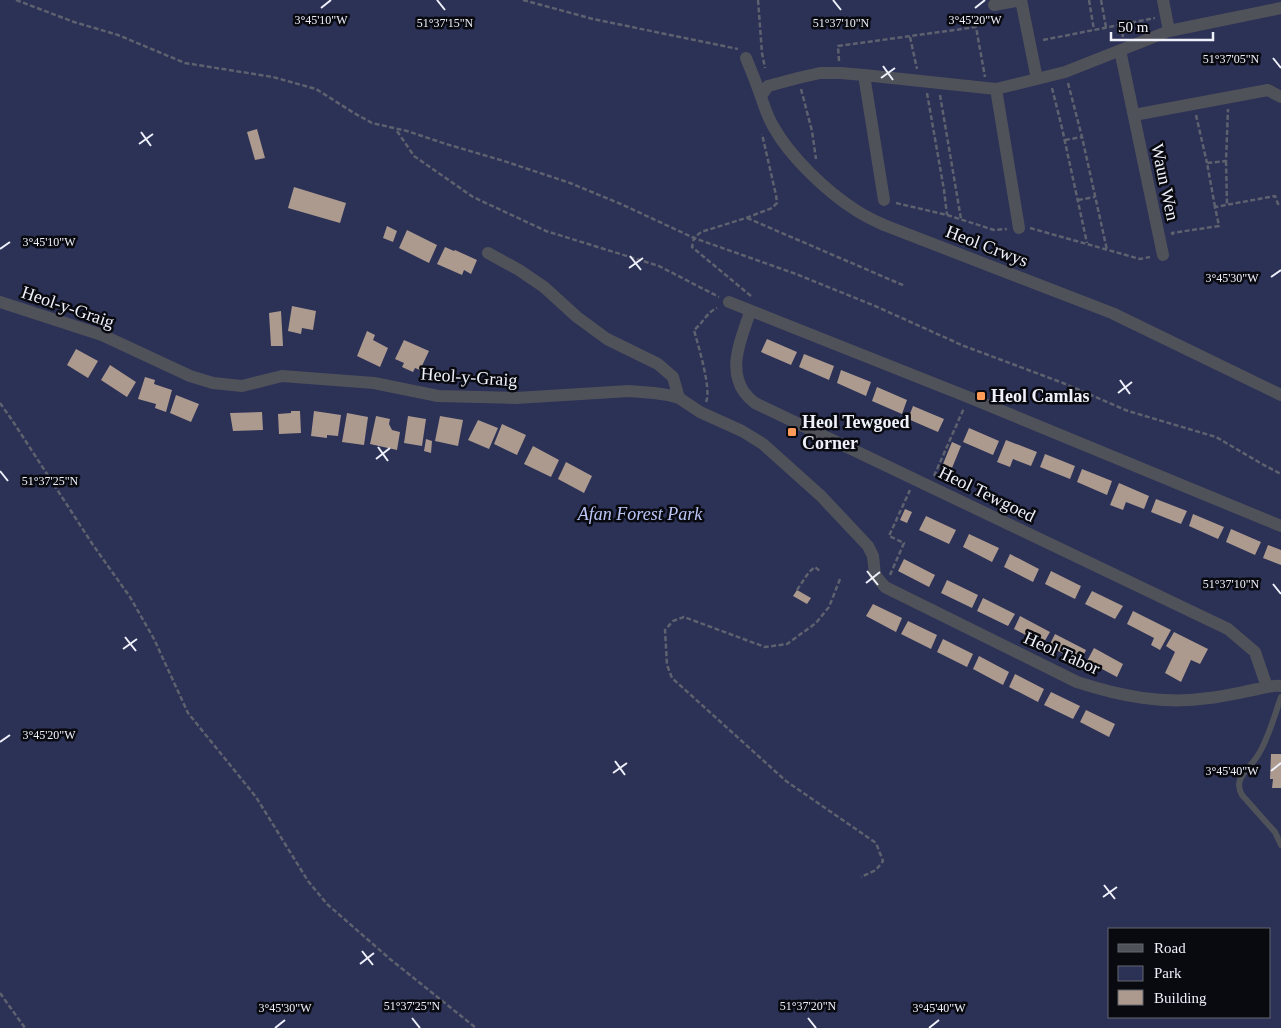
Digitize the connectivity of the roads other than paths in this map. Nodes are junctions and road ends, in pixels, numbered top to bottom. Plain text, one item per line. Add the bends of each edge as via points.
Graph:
1 (1163, 0) edge
2 (994, 6) dead end
3 (1281, 8) edge
4 (1169, 31) junction
5 (1120, 50) junction
6 (745, 54) road end
7 (864, 75) junction
8 (1043, 78) junction
9 (992, 89) junction
10 (765, 91) junction
11 (1281, 96) edge
12 (1134, 115) junction
13 (888, 201) road end
14 (1019, 228) road end
15 (488, 253) dead end
16 (1163, 255) road end
17 (0, 302) edge
18 (729, 302) road end
19 (750, 312) junction
20 (1281, 395) edge
21 (680, 398) junction
22 (1281, 526) edge
23 (875, 576) joint
24 (1281, 686) edge
25 (1267, 687) junction
26 (1281, 697) edge
27 (1281, 845) edge

1 - 4 street
2 - 8 street via 1021,0 1030,42
3 - 4 street
4 - 5 street
5 - 8 street
5 - 12 street, Waun Wen
6 - 10 street, Heol Crwys
7 - 9 street
7 - 10 street via 820,73
7 - 13 street
8 - 9 street
9 - 14 street
10 - 20 street, Heol Crwys via 764,107 791,152 818,180 857,211 884,225 1112,313
11 - 12 street via 1268,90
12 - 16 street, Waun Wen
15 - 21 street via 544,287 607,339 658,364 673,377
17 - 21 street, Heol-y-Graig via 102,336 190,376 213,383 242,386 282,376 374,383 438,396 516,398 629,392
18 - 19 street
19 - 22 street via 968,397
19 - 25 street, Heol Tewgoed via 736,363 744,392 755,403 1228,629 1255,652
21 - 23 street, Heol-y-Graig via 700,412 763,444 821,496 868,546 873,556
23 - 25 street, Heol Tabor via 885,587 1078,682 1104,691 1141,699 1180,702
24 - 25 street, Heol Tabor
26 - 27 lane via 1258,756 1248,766 1238,786 1242,795 1275,832

